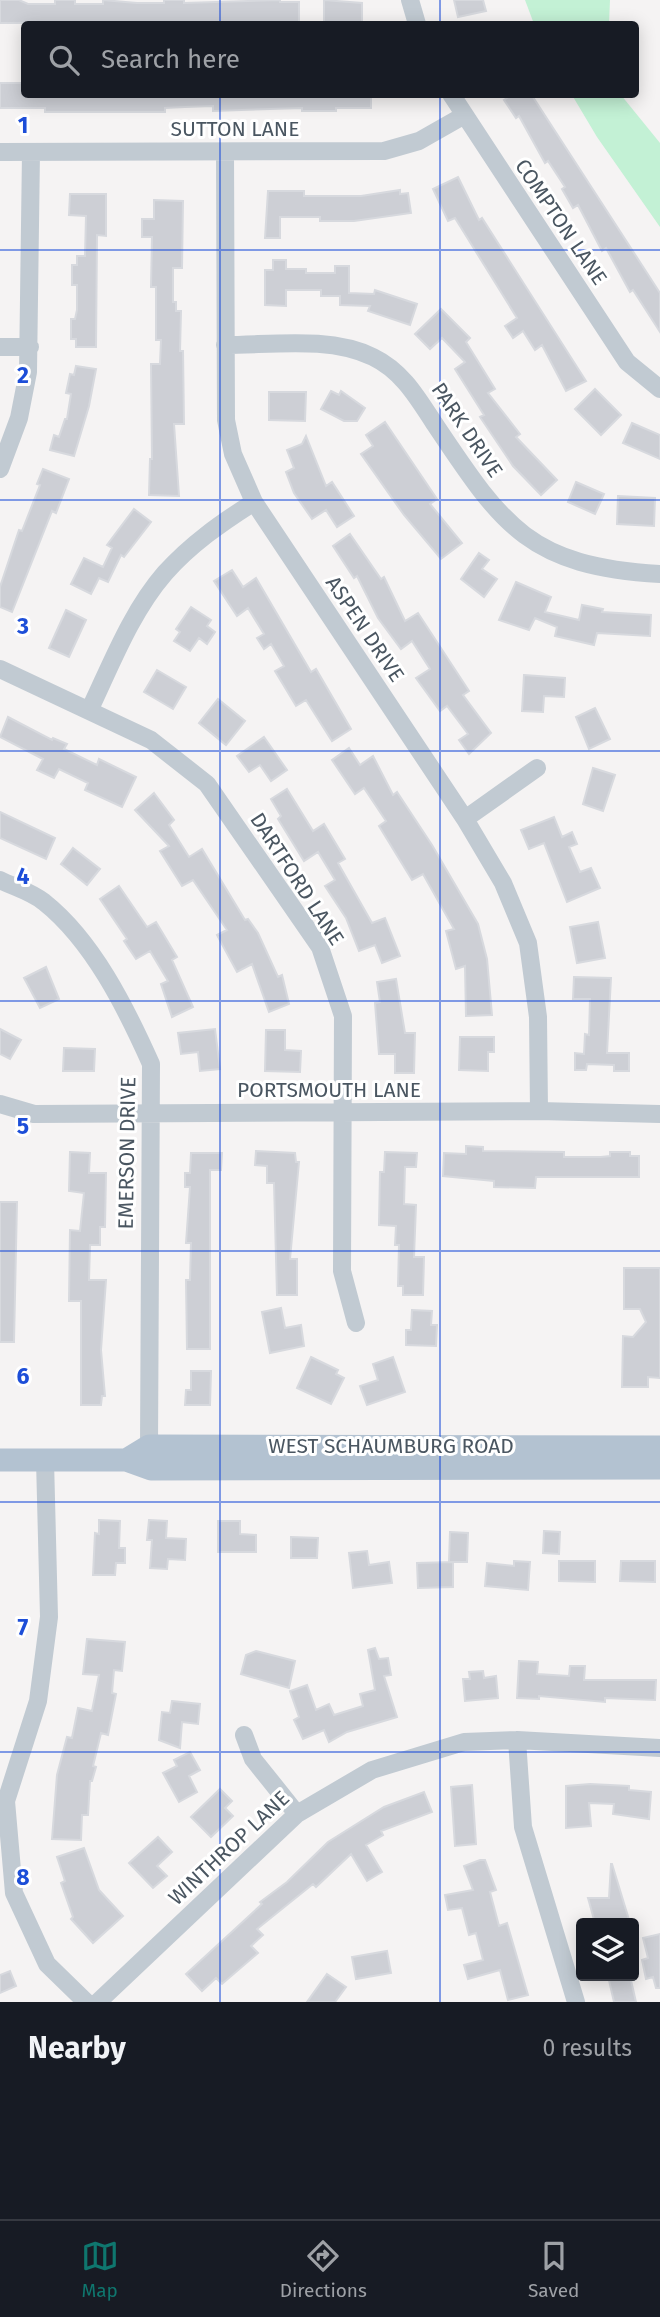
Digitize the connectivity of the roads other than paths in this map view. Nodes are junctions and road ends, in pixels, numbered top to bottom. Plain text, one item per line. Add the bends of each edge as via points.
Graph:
1 (410, 0) edge
2 (416, 21) edge
3 (453, 98) edge
4 (463, 116) junction
5 (0, 152) edge
6 (31, 152) junction
7 (225, 152) junction
8 (225, 345) junction
9 (0, 347) edge
10 (30, 347) junction
11 (660, 389) edge
12 (0, 469) edge
13 (254, 502) junction
14 (660, 573) edge
15 (0, 670) edge
16 (89, 711) junction
17 (537, 768) dead end
18 (465, 819) junction
19 (0, 880) edge
20 (0, 1104) edge
21 (539, 1111) junction
22 (343, 1112) junction
23 (148, 1114) junction
24 (660, 1114) edge
25 (356, 1323) dead end
26 (149, 1446) junction
27 (540, 1446) junction
28 (660, 1447) edge
29 (0, 1460) edge
30 (45, 1460) junction
31 (126, 1460) junction
32 (528, 1468) junction
33 (660, 1468) edge
34 (244, 1735) dead end
35 (517, 1740) junction
36 (660, 1748) edge
37 (297, 1814) junction
38 (7, 1897) edge
39 (86, 2002) edge
40 (98, 2002) edge
41 (576, 2002) edge

1 - 2 street
3 - 4 street, COMPTON LANE
4 - 7 street, SUTTON LANE via 419,141 384,151
4 - 11 street, COMPTON LANE via 627,362
5 - 6 street, SUTTON LANE
6 - 7 street, SUTTON LANE
6 - 10 street
7 - 8 street, ASPEN DRIVE
8 - 13 street, ASPEN DRIVE via 229,438 240,477
8 - 14 street, PARK DRIVE via 336,346 379,360 411,389 480,492 522,534 552,552 588,565
9 - 10 street
10 - 12 street via 26,391
13 - 16 street via 213,528 163,575 127,633
13 - 18 street, ASPEN DRIVE
15 - 16 street, DARTFORD LANE
16 - 22 street, DARTFORD LANE via 151,740 207,784 320,947 343,1016
17 - 18 street
18 - 21 street, ASPEN DRIVE via 503,883 528,943 538,1017
19 - 23 street, EMERSON DRIVE via 43,901 82,942 131,1018 151,1065
20 - 23 street, PORTSMOUTH LANE via 34,1114
21 - 22 street, PORTSMOUTH LANE
21 - 24 street, PORTSMOUTH LANE
22 - 23 street, PORTSMOUTH LANE
22 - 25 street, DARTFORD LANE via 342,1271
23 - 26 street, EMERSON DRIVE
26 - 27 main road, WEST SCHAUMBURG ROAD
26 - 31 main road
27 - 28 main road, WEST SCHAUMBURG ROAD
27 - 32 street
29 - 30 main road, WEST SCHAUMBURG ROAD
30 - 31 main road, WEST SCHAUMBURG ROAD
30 - 38 street via 49,1617 38,1701 6,1801
31 - 32 main road, WEST SCHAUMBURG ROAD via 151,1469
32 - 33 main road, WEST SCHAUMBURG ROAD
34 - 37 street via 253,1759
35 - 36 street, WINTHROP LANE
35 - 37 street, WINTHROP LANE via 464,1742 407,1757 372,1770
35 - 41 street via 523,1827
37 - 40 street, WINTHROP LANE
38 - 39 street via 47,1964

